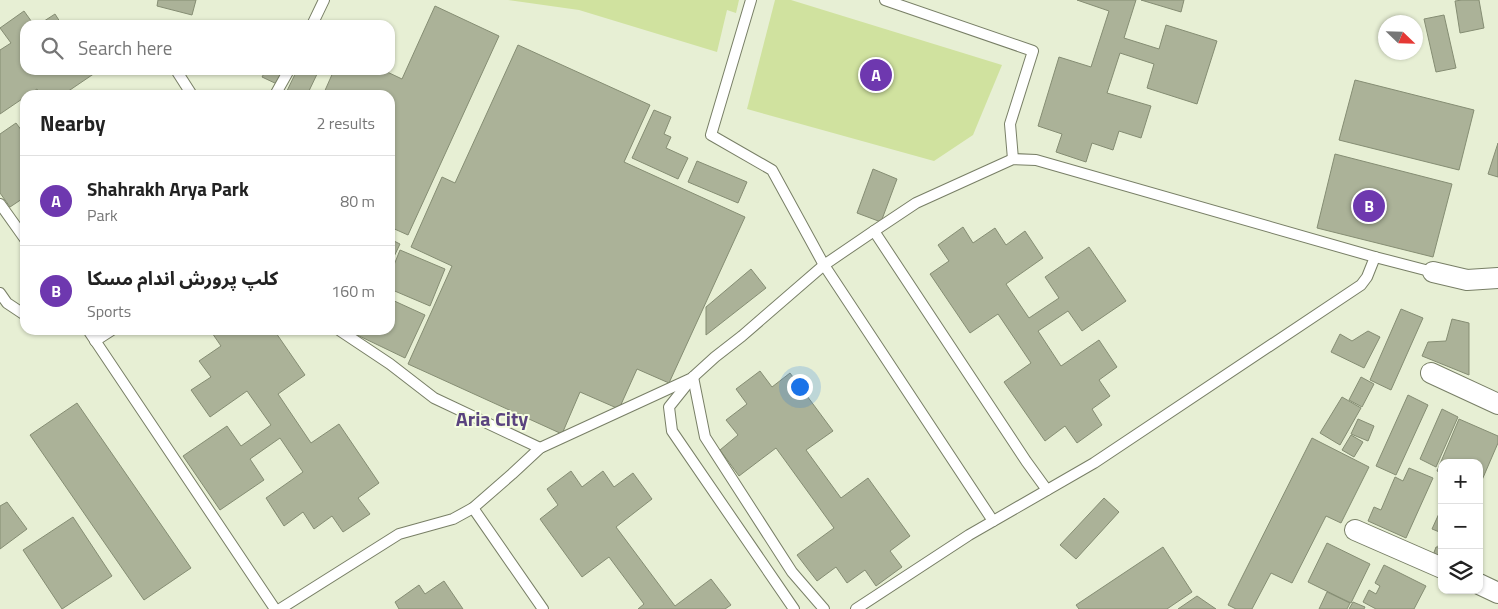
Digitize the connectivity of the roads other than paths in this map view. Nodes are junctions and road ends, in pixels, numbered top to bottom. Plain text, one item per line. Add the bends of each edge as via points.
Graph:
1 (324, 0) edge
2 (751, 0) edge
3 (885, 0) edge
4 (314, 20) edge
5 (179, 75) edge
6 (286, 75) edge
7 (189, 90) edge
8 (277, 90) edge
9 (1013, 159) junction
10 (0, 204) edge
11 (874, 231) junction
12 (20, 232) edge
13 (1375, 257) junction
14 (824, 265) junction
15 (1432, 272) joint
16 (1498, 278) edge
17 (0, 292) edge
18 (20, 312) edge
19 (91, 335) edge
20 (104, 335) edge
21 (346, 335) edge
22 (95, 341) junction
23 (1430, 373) dead end
24 (693, 377) junction
25 (1498, 404) edge
26 (540, 448) junction
27 (1048, 490) junction
28 (473, 508) junction
29 (993, 521) junction
30 (1355, 530) dead end
31 (1438, 566) edge
32 (1483, 586) edge
33 (1498, 592) edge
34 (275, 609) edge
35 (280, 609) edge
36 (543, 609) edge
37 (794, 609) edge
38 (824, 609) edge
39 (856, 609) edge

1 - 4 lane
2 - 14 lane via 711,135 772,170
3 - 9 lane via 1033,51 1010,124
5 - 7 lane
6 - 8 lane
9 - 11 lane via 916,203
9 - 13 lane via 1036,160
10 - 12 lane
11 - 14 lane
11 - 27 lane
13 - 15 lane
13 - 27 lane via 1367,278 1360,285 1094,463
14 - 24 lane
14 - 29 lane
15 - 16 street via 1467,280
17 - 18 lane via 7,303
19 - 22 lane
20 - 22 lane
21 - 26 lane via 434,398
22 - 34 lane
23 - 25 street
24 - 26 lane
24 - 37 lane via 669,407 672,430
24 - 38 lane via 705,437 792,572
26 - 28 lane
27 - 29 lane
28 - 35 lane via 453,519 399,534
28 - 36 lane
29 - 39 lane
30 - 31 street
32 - 33 street

